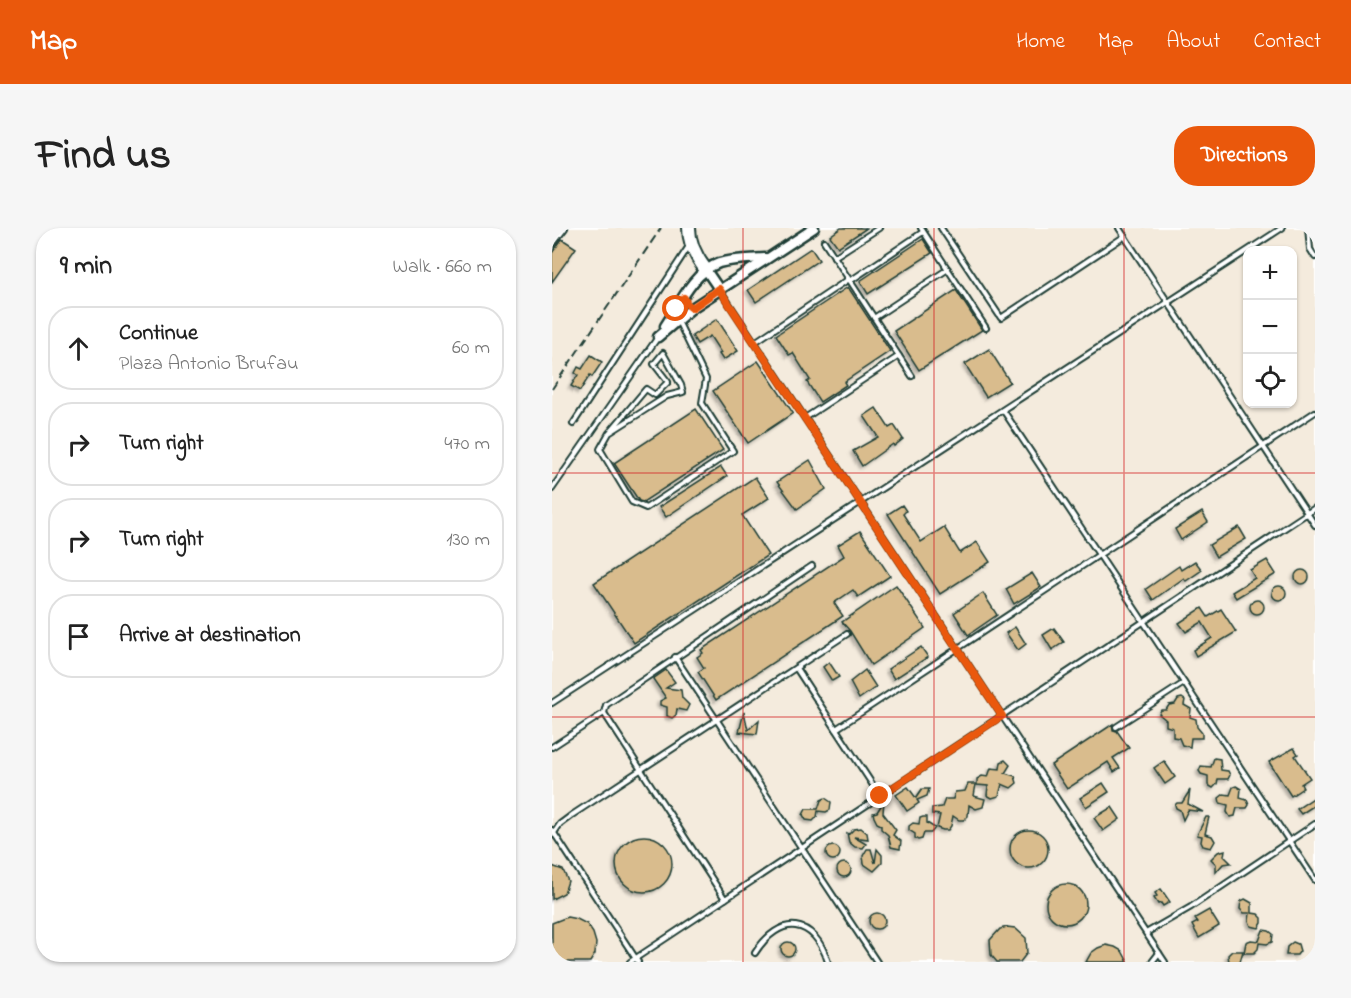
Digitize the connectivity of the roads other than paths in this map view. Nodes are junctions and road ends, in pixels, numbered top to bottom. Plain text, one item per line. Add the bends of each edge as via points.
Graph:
1 (565, 228) edge
2 (689, 228) edge
3 (814, 228) edge
4 (879, 228) edge
5 (941, 228) edge
6 (1119, 228) edge
7 (1282, 228) edge
8 (1308, 228) edge
9 (922, 230) edge
10 (1125, 236) junction
11 (824, 241) dead end
12 (690, 243) junction
13 (552, 245) edge
14 (770, 257) junction
15 (834, 257) junction
16 (1315, 257) edge
17 (948, 268) junction
18 (706, 270) junction
19 (849, 280) junction
20 (719, 289) junction
21 (684, 298) junction
22 (1168, 302) junction
23 (692, 308) junction
24 (676, 309) junction
25 (874, 318) junction
26 (678, 319) junction
27 (986, 328) dead end
28 (658, 337) junction
29 (755, 342) junction
30 (899, 356) junction
31 (912, 376) dead end
32 (1003, 410) junction
33 (1315, 412) edge
34 (805, 418) junction
35 (573, 424) dead end
36 (609, 433) junction
37 (1263, 447) junction
38 (552, 489) edge
39 (860, 502) junction
40 (1315, 508) edge
41 (1307, 513) junction
42 (1315, 525) edge
43 (1099, 555) junction
44 (812, 566) dead end
45 (1143, 622) junction
46 (847, 634) dead end
47 (957, 648) junction
48 (675, 657) junction
49 (796, 668) junction
50 (1185, 683) junction
51 (552, 702) edge
52 (604, 713) junction
53 (1002, 716) junction
54 (716, 719) junction
55 (1116, 727) dead end
56 (836, 729) junction
57 (552, 747) edge
58 (641, 770) junction
59 (880, 796) junction
60 (1315, 824) edge
61 (553, 832) edge
62 (1289, 841) junction
63 (801, 848) junction
64 (1315, 880) edge
65 (725, 899) junction
66 (1146, 933) junction
67 (756, 953) dead end
68 (1159, 953) junction
69 (637, 960) edge
70 (630, 962) edge
71 (828, 962) edge
72 (877, 962) edge
73 (1152, 962) edge
74 (1165, 962) edge

1 - 13 lane
2 - 12 main road
3 - 14 street
4 - 15 lane
5 - 10 lane via 1001,318
6 - 10 lane
7 - 22 lane
8 - 16 lane
9 - 17 lane
9 - 19 lane
10 - 22 lane
11 - 15 lane
12 - 18 main road
12 - 35 lane
14 - 18 street via 719,263
14 - 20 street
15 - 19 lane
17 - 25 lane
17 - 27 lane
18 - 20 street
18 - 21 street
19 - 25 lane
19 - 29 lane
20 - 23 street
20 - 29 lane
21 - 23 street
21 - 24 street
22 - 32 lane
22 - 37 lane
23 - 26 street
24 - 26 street
24 - 28 street
25 - 30 lane
26 - 28 street
26 - 36 lane via 706,379 702,403 733,451 646,508 632,502 600,449
28 - 38 lane
29 - 34 lane
30 - 31 lane
30 - 34 lane
32 - 39 lane
32 - 43 lane
33 - 37 lane
34 - 39 lane
36 - 36 lane via 646,389 655,395 668,382 654,364 663,353 683,392 666,396
37 - 41 lane
37 - 43 lane
39 - 47 lane
39 - 51 lane
40 - 41 lane
41 - 42 lane
41 - 45 lane
43 - 45 lane
43 - 47 lane
44 - 48 lane
45 - 50 lane
45 - 53 lane
46 - 49 lane
47 - 53 lane
47 - 56 lane
48 - 52 lane via 606,705
48 - 54 lane
49 - 54 lane
49 - 56 lane
50 - 55 lane
50 - 62 lane
52 - 57 lane
52 - 58 lane
53 - 59 lane
53 - 66 lane
54 - 58 lane
54 - 63 lane
56 - 59 lane
58 - 61 lane
58 - 65 lane
59 - 63 lane
60 - 62 lane
61 - 69 lane
62 - 64 lane
62 - 66 lane
63 - 65 lane
63 - 72 lane
65 - 69 lane
66 - 68 lane
67 - 71 lane via 771,934 792,925 806,929 817,939
68 - 73 lane
68 - 74 lane
69 - 70 lane

